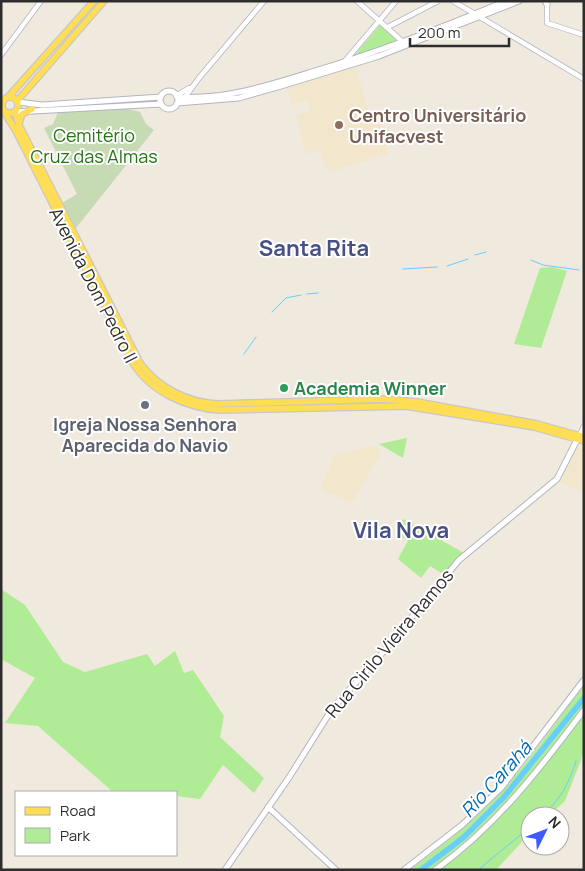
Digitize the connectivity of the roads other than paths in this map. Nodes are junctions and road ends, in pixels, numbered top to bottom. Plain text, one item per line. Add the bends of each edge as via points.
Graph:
1 (41, 1) edge
2 (94, 1) edge
3 (104, 1) edge
4 (264, 1) edge
5 (357, 1) edge
6 (396, 1) edge
7 (438, 1) edge
8 (453, 1) edge
9 (506, 1) edge
10 (519, 1) edge
11 (547, 2) edge
12 (473, 14) junction
13 (479, 18) junction
14 (380, 20) junction
15 (388, 27) junction
16 (584, 35) edge
17 (403, 42) junction
18 (1, 55) edge
19 (344, 63) junction
20 (199, 78) junction
21 (584, 79) edge
22 (1, 93) edge
23 (9, 96) junction
24 (161, 97) junction
25 (179, 99) junction
26 (18, 101) junction
27 (161, 104) junction
28 (42, 107) junction
29 (3, 109) edge
30 (32, 110) junction
31 (15, 112) junction
32 (19, 125) junction
33 (584, 426) edge
34 (581, 438) edge
35 (584, 680) edge
36 (584, 710) edge
37 (268, 807) junction
38 (225, 870) edge
39 (336, 870) edge
40 (404, 870) edge
41 (435, 870) edge

1 - 18 street
2 - 23 main road
3 - 26 main road
4 - 20 street
5 - 14 street
6 - 14 street
7 - 15 street
8 - 12 street
9 - 12 main road
10 - 13 main road
11 - 16 street via 547,23
12 - 13 street
12 - 17 main road
13 - 21 street
13 - 25 main road via 379,56 246,96
14 - 15 street
14 - 19 street
15 - 17 street
17 - 19 main road
19 - 25 main road via 241,93
20 - 25 street
20 - 25 street
22 - 23 main road
23 - 26 main road
23 - 29 main road via 2,102
24 - 25 main road via 167,92
24 - 27 main road
24 - 28 main road
25 - 27 main road via 169,109
26 - 28 main road
26 - 31 main road
27 - 28 main road
28 - 30 main road
29 - 31 main road via 8,113
29 - 34 main road, Avenida Dom Pedro II via 133,363 146,379 169,395 190,405 220,410 406,406
30 - 31 main road
30 - 32 main road via 20,116
31 - 32 main road, Avenida Dom Pedro II
32 - 34 main road, Avenida Dom Pedro II via 140,362 151,376 174,392 196,401 218,404 411,401 537,424
33 - 34 street
34 - 37 main road, Rua Cirilo Vieira Ramos via 559,476 458,560 332,709
35 - 40 main road via 501,788 462,825
36 - 41 main road via 516,798 473,840
37 - 38 main road, Rua Cirilo Vieira Ramos
37 - 39 main road

